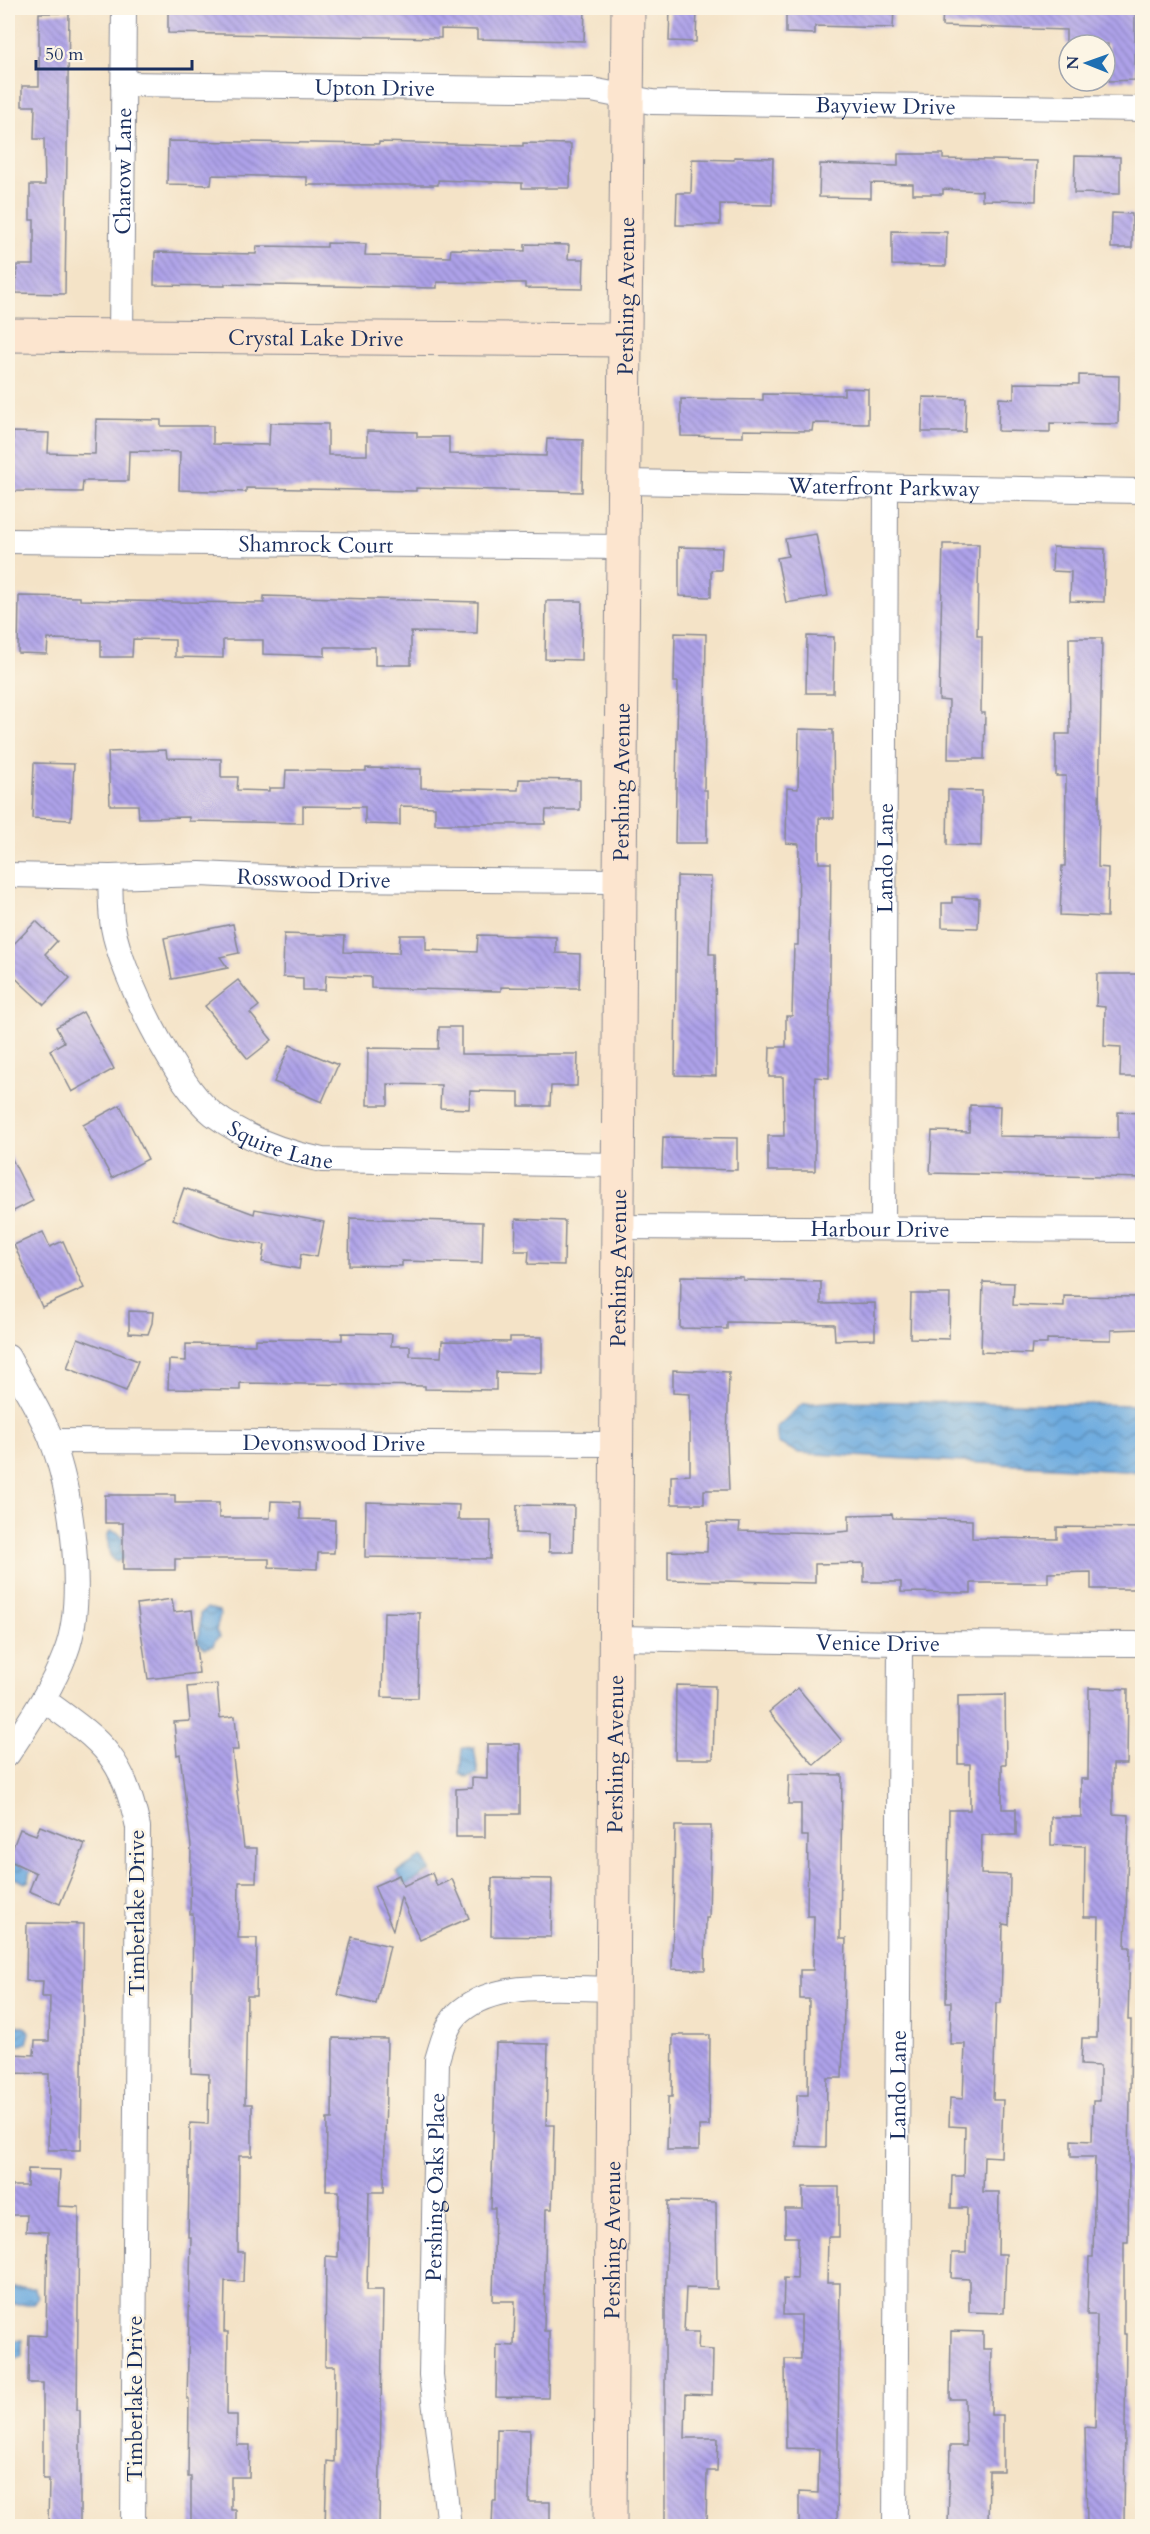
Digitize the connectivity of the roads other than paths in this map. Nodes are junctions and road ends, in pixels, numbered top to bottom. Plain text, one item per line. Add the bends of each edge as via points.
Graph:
1 (124, 8) edge
2 (628, 8) edge
3 (123, 84) junction
4 (627, 97) junction
5 (1143, 109) edge
6 (8, 335) edge
7 (121, 336) junction
8 (625, 340) junction
9 (624, 482) junction
10 (886, 487) junction
11 (1143, 491) edge
12 (8, 541) edge
13 (623, 547) junction
14 (8, 875) edge
15 (110, 877) junction
16 (620, 881) junction
17 (619, 1165) junction
18 (618, 1227) junction
19 (883, 1228) junction
20 (1143, 1230) edge
21 (8, 1357) edge
22 (52, 1441) junction
23 (616, 1444) junction
24 (616, 1638) junction
25 (900, 1643) junction
26 (1143, 1644) edge
27 (44, 1700) junction
28 (8, 1754) edge
29 (614, 1989) junction
30 (133, 2526) edge
31 (449, 2526) edge
32 (610, 2526) edge
33 (895, 2526) edge

1 - 3 street, Charow Lane
2 - 4 street, Pershing Avenue
3 - 4 street, Upton Drive via 592,90
3 - 7 street, Charow Lane
4 - 5 street, Bayview Drive via 652,102
4 - 8 street, Pershing Avenue
6 - 7 street, Crystal Lake Drive
7 - 8 street, Crystal Lake Drive
8 - 9 street, Pershing Avenue
9 - 10 street, Waterfront Parkway
9 - 13 street, Pershing Avenue
10 - 11 street, Waterfront Parkway
10 - 19 street, Lando Lane
12 - 13 street, Shamrock Court
13 - 16 street, Pershing Avenue
14 - 15 street, Rosswood Drive
15 - 16 street, Rosswood Drive via 200,874 310,879
15 - 17 street, Squire Lane via 113,927 122,961 166,1053 212,1113 247,1135 285,1152 322,1160
16 - 17 street, Pershing Avenue
17 - 18 street, Pershing Avenue
18 - 19 street, Harbour Drive
18 - 23 street, Pershing Avenue
19 - 20 street, Harbour Drive
21 - 22 street
22 - 23 street, Devonswood Drive
22 - 27 street via 70,1514 75,1589 67,1651
23 - 24 street, Pershing Avenue
24 - 25 street, Venice Drive
24 - 29 street, Pershing Avenue
25 - 26 street, Venice Drive
25 - 33 street, Lando Lane
27 - 28 street
27 - 30 street, Timberlake Drive via 96,1738 118,1765 130,1792 138,1827
29 - 31 street, Pershing Oaks Place via 513,1989 482,1997 459,2012 436,2060 431,2375
29 - 32 street, Pershing Avenue

